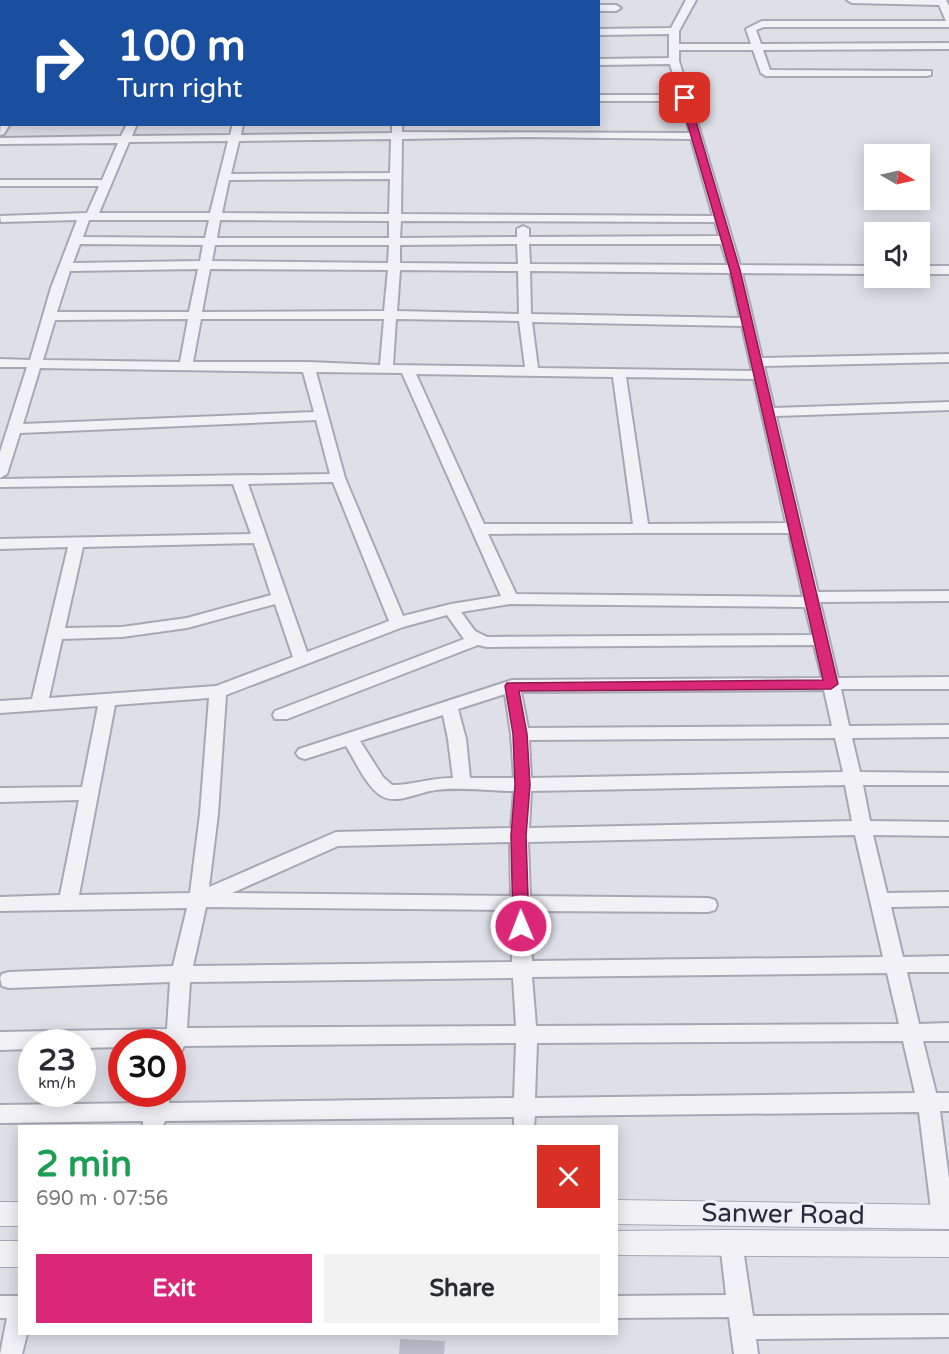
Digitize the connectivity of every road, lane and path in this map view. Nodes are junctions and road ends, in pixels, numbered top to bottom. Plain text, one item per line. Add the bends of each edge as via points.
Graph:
1 (691, 0) edge
2 (852, 0) edge
3 (946, 2) edge
4 (600, 8) edge
5 (616, 8) dead end
6 (949, 19) edge
7 (949, 24) edge
8 (600, 32) edge
9 (674, 46) junction
10 (949, 46) edge
11 (756, 48) junction
12 (600, 62) edge
13 (927, 74) dead end
14 (600, 98) edge
15 (685, 98) junction
16 (131, 126) edge
17 (237, 126) edge
18 (525, 129) edge
19 (397, 130) edge
20 (696, 135) junction
21 (125, 139) junction
22 (234, 139) junction
23 (0, 141) edge
24 (396, 176) junction
25 (225, 177) junction
26 (0, 183) edge
27 (106, 183) junction
28 (215, 216) junction
29 (396, 216) junction
30 (88, 217) junction
31 (718, 219) junction
32 (0, 220) edge
33 (522, 220) junction
34 (395, 239) junction
35 (524, 239) junction
36 (76, 240) junction
37 (727, 240) junction
38 (209, 241) junction
39 (207, 265) junction
40 (66, 267) junction
41 (394, 267) junction
42 (524, 268) junction
43 (735, 270) junction
44 (864, 270) edge
45 (930, 270) edge
46 (949, 270) edge
47 (390, 315) junction
48 (50, 316) junction
49 (195, 316) junction
50 (525, 318) junction
51 (747, 322) junction
52 (949, 358) edge
53 (0, 363) edge
54 (34, 363) junction
55 (186, 365) junction
56 (308, 366) junction
57 (386, 368) junction
58 (757, 368) junction
59 (407, 369) junction
60 (532, 372) junction
61 (619, 373) junction
62 (949, 406) edge
63 (768, 412) junction
64 (321, 416) junction
65 (14, 429) junction
66 (0, 474) edge
67 (338, 478) junction
68 (238, 479) junction
69 (0, 483) edge
70 (795, 528) junction
71 (479, 529) junction
72 (642, 529) junction
73 (261, 538) junction
74 (77, 542) junction
75 (0, 544) edge
76 (949, 596) edge
77 (281, 597) junction
78 (510, 599) junction
79 (811, 600) junction
80 (451, 609) junction
81 (398, 623) junction
82 (55, 634) junction
83 (476, 640) junction
84 (821, 640) junction
85 (302, 660) junction
86 (949, 683) edge
87 (831, 684) junction
88 (512, 686) junction
89 (218, 693) junction
90 (108, 700) junction
91 (39, 705) junction
92 (449, 706) junction
93 (0, 707) edge
94 (281, 715) dead end
95 (949, 731) edge
96 (842, 732) junction
97 (520, 734) junction
98 (350, 739) junction
99 (305, 753) dead end
100 (853, 778) junction
101 (949, 780) edge
102 (462, 784) junction
103 (523, 785) junction
104 (90, 792) junction
105 (0, 795) edge
106 (862, 828) junction
107 (949, 829) edge
108 (519, 836) junction
109 (949, 898) edge
110 (198, 900) junction
111 (881, 900) junction
112 (68, 903) junction
113 (521, 903) junction
114 (0, 904) edge
115 (708, 905) dead end
116 (949, 964) edge
117 (896, 965) junction
118 (522, 970) junction
119 (181, 974) junction
120 (9, 980) dead end
121 (175, 1029) edge
122 (912, 1032) junction
123 (949, 1032) edge
124 (527, 1035) junction
125 (0, 1041) edge
126 (108, 1042) edge
127 (186, 1043) edge
128 (938, 1102) edge
129 (156, 1111) edge
130 (0, 1114) edge
131 (525, 1117) edge
132 (618, 1212) edge
133 (0, 1214) edge
134 (18, 1214) edge
135 (946, 1217) edge
136 (731, 1242) junction
137 (618, 1244) edge
138 (949, 1244) edge
139 (0, 1254) edge
140 (18, 1254) edge
141 (0, 1307) edge
142 (18, 1307) edge
143 (618, 1307) edge
144 (742, 1317) junction
145 (18, 1323) edge
146 (949, 1326) edge
147 (10, 1354) edge
148 (746, 1354) edge

1 - 9 street
2 - 3 street
3 - 6 street
4 - 5 street
7 - 11 street via 755,25 751,29
8 - 9 street
9 - 11 street
9 - 12 street
9 - 15 street
10 - 11 street
11 - 13 street via 764,71 770,74
14 - 15 street
15 - 20 street
16 - 21 street
17 - 22 street
18 - 19 street
18 - 20 street
19 - 22 street
19 - 24 street
20 - 31 street
21 - 22 street
21 - 23 street
21 - 27 street
22 - 25 street
24 - 25 street
24 - 29 street
25 - 28 street
26 - 27 street
27 - 30 street
28 - 29 street
28 - 30 street
28 - 38 street
29 - 33 street
29 - 34 street
30 - 32 street
30 - 36 street
31 - 33 street
31 - 37 street
33 - 35 street
34 - 35 street
34 - 38 street
34 - 41 street
35 - 37 street
35 - 42 street
36 - 38 street
36 - 40 street
37 - 43 street
38 - 39 street
39 - 40 street
39 - 41 street
39 - 49 street
40 - 48 street
41 - 42 street
41 - 47 street
42 - 43 street
42 - 50 street
43 - 44 street
43 - 51 street
45 - 46 street
47 - 49 street
47 - 50 street
47 - 57 street
48 - 49 street
48 - 54 street
49 - 55 street
50 - 51 street
50 - 60 street
51 - 58 street
52 - 58 street
53 - 54 street
54 - 55 street
54 - 65 street
55 - 56 street
56 - 57 street
56 - 64 street
57 - 59 street
58 - 61 street
58 - 63 street
59 - 60 street
59 - 71 street
60 - 61 street
61 - 72 street
62 - 63 street
63 - 70 street
64 - 65 street
64 - 67 street
65 - 66 street
67 - 68 street
67 - 81 street
68 - 69 street
68 - 73 street
70 - 72 street
70 - 79 street
71 - 72 street
71 - 78 street
73 - 74 street
73 - 77 street
74 - 75 street
74 - 82 street
76 - 79 street
77 - 82 street via 187,623 122,632
77 - 85 street
78 - 79 street
78 - 80 street
79 - 84 street
80 - 81 street
80 - 83 street via 468,636
81 - 85 street
82 - 91 street
83 - 84 street
83 - 94 street
84 - 87 street
85 - 89 street
86 - 87 street
87 - 88 street
87 - 96 street
88 - 92 street
88 - 97 street
89 - 90 street
89 - 110 street
90 - 91 street
90 - 104 street
91 - 93 street
92 - 98 street
92 - 102 street
95 - 96 street
96 - 97 street
96 - 100 street
97 - 103 street
98 - 99 street
98 - 102 street via 377,782 388,792 433,784
100 - 101 street
100 - 103 street
100 - 106 street
102 - 103 street
103 - 108 street
104 - 105 street
104 - 112 street
106 - 107 street
106 - 108 street
106 - 111 street
108 - 110 street via 336,839
108 - 113 street
109 - 111 street
110 - 112 street
110 - 113 street
110 - 119 street
111 - 117 street
112 - 114 street
113 - 115 street
113 - 118 street
116 - 117 street
117 - 118 street
117 - 122 street
118 - 119 street
118 - 124 street
119 - 120 street
119 - 121 street
122 - 123 street
122 - 124 street
122 - 128 street
124 - 127 street
124 - 131 street
125 - 126 street
128 - 131 street
128 - 135 street
129 - 130 street
129 - 131 street
132 - 135 street, Sanwer Road
133 - 134 street
136 - 137 street, Sanwer Road
136 - 138 street, Sanwer Road
136 - 144 street
139 - 140 street
141 - 142 street
143 - 144 street
144 - 146 street
144 - 148 street
145 - 147 street

